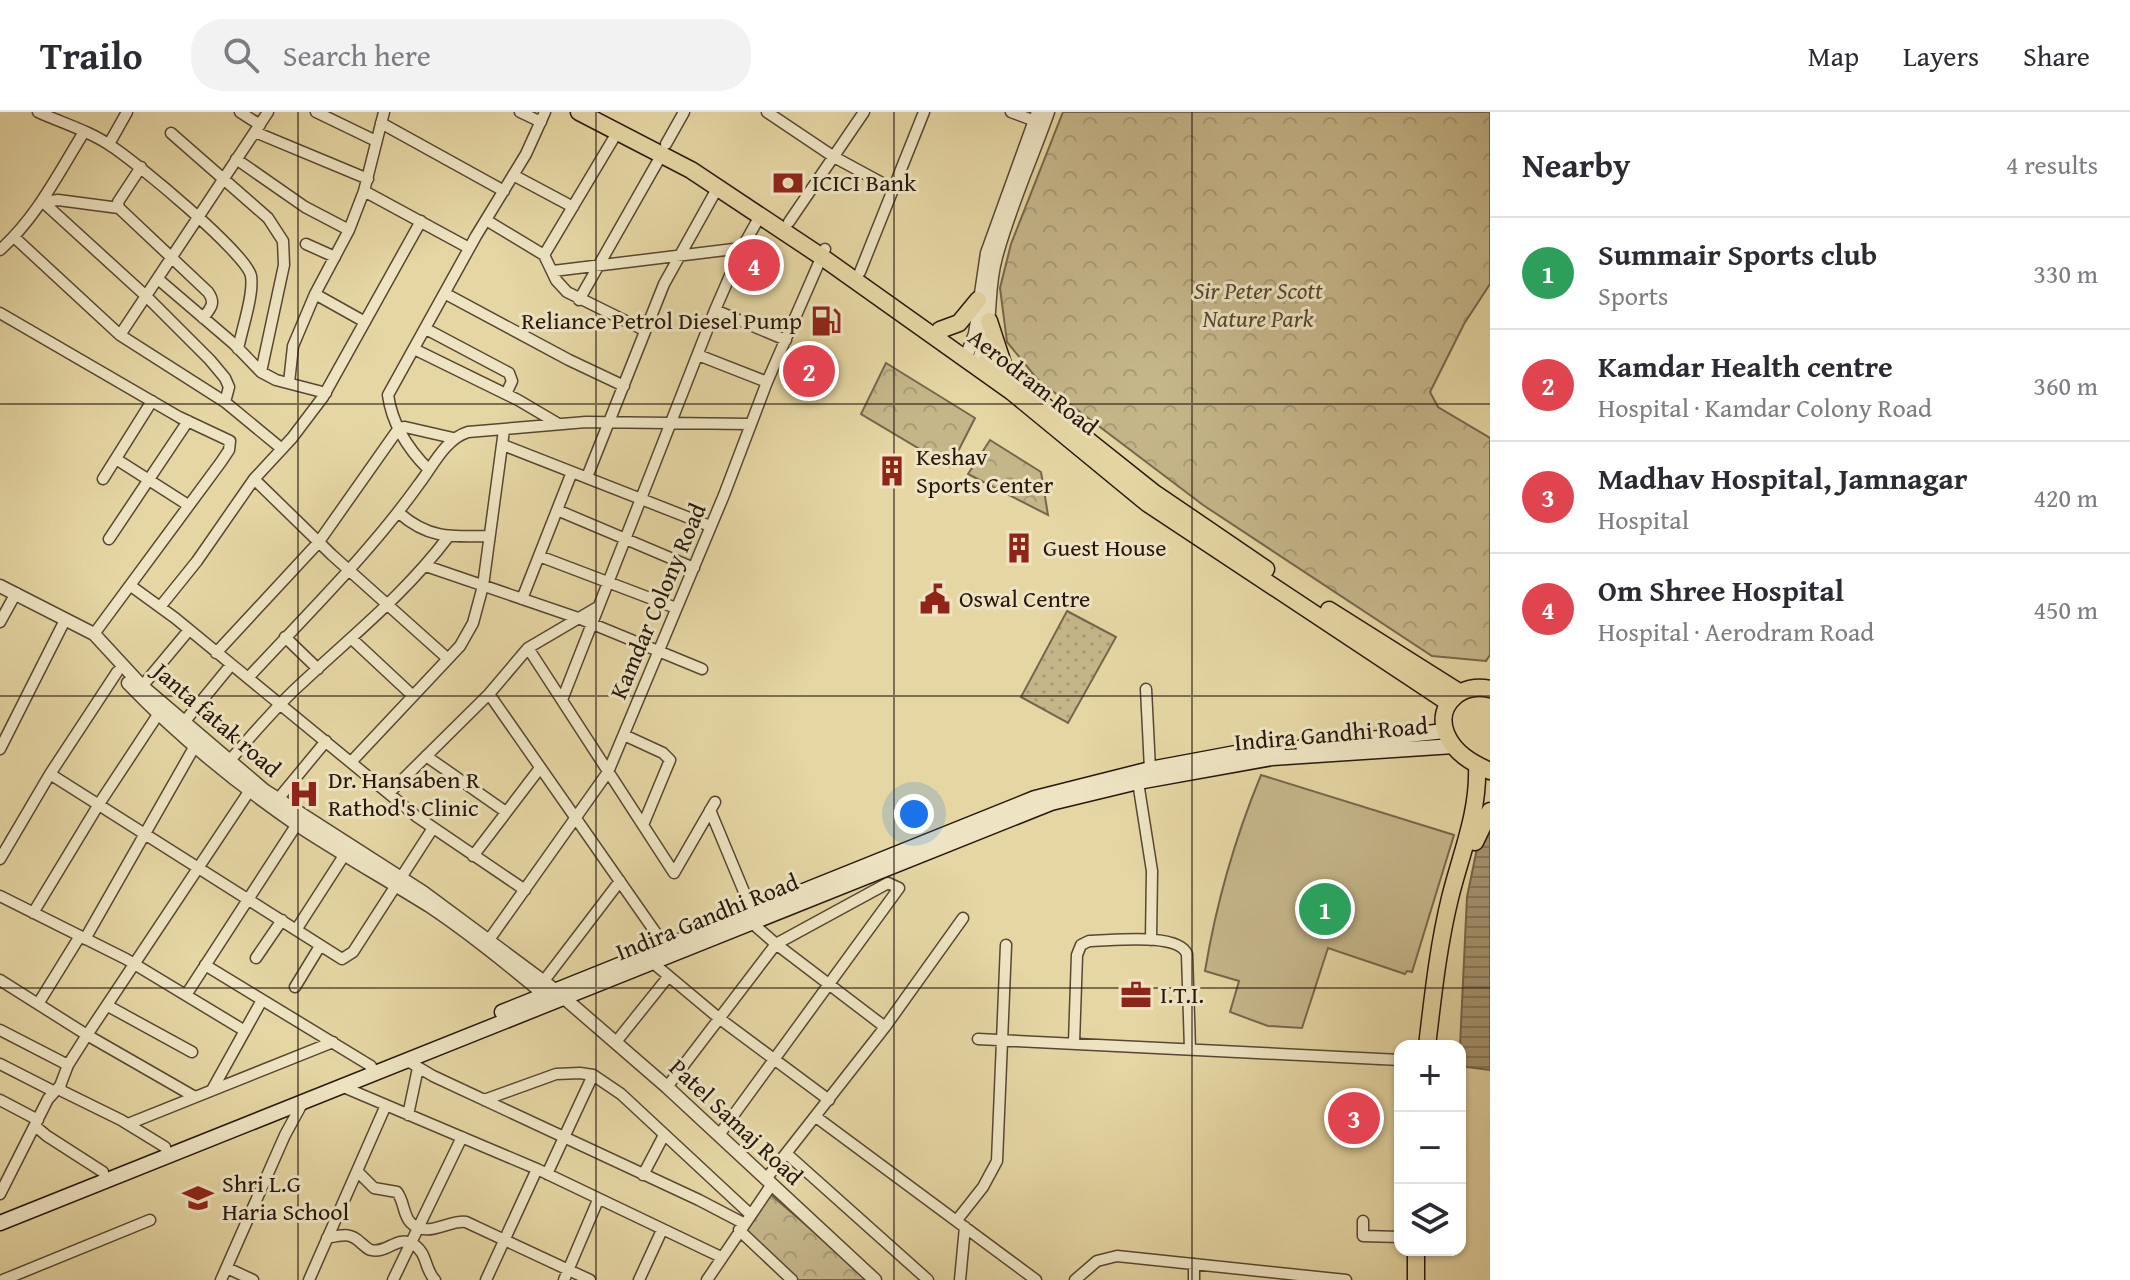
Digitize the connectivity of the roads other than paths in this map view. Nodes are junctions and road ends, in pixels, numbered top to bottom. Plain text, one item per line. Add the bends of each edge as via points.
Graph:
1 (38, 112) edge
2 (127, 112) edge
3 (240, 112) edge
4 (268, 112) edge
5 (316, 112) edge
6 (520, 112) edge
7 (579, 112) edge
8 (603, 112) edge
9 (684, 112) edge
10 (767, 112) edge
11 (864, 112) edge
12 (924, 112) edge
13 (1011, 112) edge
14 (1048, 112) edge
15 (783, 116) edge
16 (1037, 116) edge
17 (543, 117) edge
18 (382, 118) edge
19 (257, 128) junction
20 (618, 131) junction
21 (84, 132) junction
22 (171, 133) dead end
23 (376, 141) junction
24 (109, 144) junction
25 (664, 149) junction
26 (834, 157) junction
27 (236, 159) junction
28 (141, 167) junction
29 (513, 175) junction
30 (223, 178) junction
31 (368, 179) junction
32 (718, 187) junction
33 (893, 189) junction
34 (364, 191) junction
35 (504, 191) junction
36 (43, 202) junction
37 (573, 207) junction
38 (119, 208) junction
39 (760, 216) junction
40 (198, 217) junction
41 (486, 220) junction
42 (421, 221) junction
43 (789, 222) junction
44 (349, 230) junction
45 (14, 237) junction
46 (306, 244) dead end
47 (469, 248) junction
48 (742, 248) junction
49 (0, 250) edge
50 (824, 253) junction
51 (544, 255) junction
52 (677, 256) junction
53 (335, 257) junction
54 (171, 258) junction
55 (598, 267) junction
56 (553, 271) junction
57 (860, 272) junction
58 (158, 279) junction
59 (315, 294) junction
60 (446, 294) junction
61 (146, 296) junction
62 (579, 300) junction
63 (978, 300) junction
64 (715, 310) junction
65 (1, 316) edge
66 (203, 318) junction
67 (989, 321) junction
68 (365, 322) junction
69 (426, 329) junction
70 (644, 330) junction
71 (940, 330) junction
72 (120, 335) junction
73 (786, 340) junction
74 (238, 349) junction
75 (414, 349) junction
76 (698, 355) junction
77 (973, 357) junction
78 (261, 372) junction
79 (1006, 373) junction
80 (767, 382) junction
81 (289, 383) junction
82 (624, 386) junction
83 (326, 393) junction
84 (506, 394) junction
85 (152, 401) junction
86 (225, 402) junction
87 (188, 421) junction
88 (611, 421) junction
89 (672, 421) junction
90 (557, 423) junction
91 (750, 424) junction
92 (399, 428) junction
93 (504, 430) junction
94 (453, 438) junction
95 (503, 445) junction
96 (282, 449) junction
97 (116, 459) junction
98 (429, 470) junction
99 (572, 472) junction
100 (587, 477) junction
101 (103, 479) dead end
102 (149, 479) junction
103 (254, 479) junction
104 (640, 498) junction
105 (188, 505) junction
106 (557, 510) junction
107 (399, 513) junction
108 (710, 526) junction
109 (489, 536) junction
110 (448, 537) junction
111 (624, 538) junction
112 (109, 539) dead end
113 (318, 543) junction
114 (539, 556) junction
115 (426, 566) junction
116 (694, 568) junction
117 (348, 570) junction
118 (607, 582) junction
119 (0, 586) edge
120 (131, 586) junction
121 (483, 586) junction
122 (9, 595) edge
123 (522, 599) junction
124 (387, 605) junction
125 (160, 607) junction
126 (596, 608) junction
127 (676, 608) junction
128 (578, 618) junction
129 (0, 622) edge
130 (63, 624) junction
131 (590, 624) junction
132 (189, 630) junction
133 (94, 634) junction
134 (285, 637) junction
135 (352, 639) junction
136 (528, 648) junction
137 (659, 651) junction
138 (216, 653) junction
139 (447, 658) junction
140 (231, 665) junction
141 (318, 669) junction
142 (702, 669) dead end
143 (117, 672) junction
144 (248, 678) junction
145 (139, 689) junction
146 (1146, 689) dead end
147 (1490, 689) edge
148 (489, 694) junction
149 (412, 695) junction
150 (1454, 698) junction
151 (562, 700) junction
152 (281, 705) junction
153 (159, 713) junction
154 (185, 721) junction
155 (624, 735) junction
156 (1450, 739) junction
157 (326, 741) junction
158 (196, 744) junction
159 (1, 745) edge
160 (426, 756) junction
161 (231, 759) junction
162 (352, 761) junction
163 (540, 768) junction
164 (1484, 768) edge
165 (1150, 769) junction
166 (608, 772) junction
167 (50, 774) junction
168 (1138, 782) junction
169 (253, 786) junction
170 (389, 793) junction
171 (274, 803) junction
172 (99, 804) junction
173 (1490, 811) edge
174 (506, 812) junction
175 (576, 818) junction
176 (297, 824) junction
177 (643, 825) junction
178 (433, 828) junction
179 (146, 835) junction
180 (345, 854) junction
181 (473, 856) junction
182 (0, 859) edge
183 (198, 867) junction
184 (397, 881) junction
185 (620, 881) junction
186 (525, 890) junction
187 (0, 896) edge
188 (246, 899) junction
189 (33, 913) junction
190 (752, 917) junction
191 (963, 918) dead end
192 (282, 920) junction
193 (296, 930) junction
194 (82, 937) junction
195 (1151, 940) junction
196 (487, 943) junction
197 (776, 944) junction
198 (1006, 945) dead end
199 (320, 946) junction
200 (665, 946) junction
201 (256, 958) dead end
202 (653, 963) junction
203 (136, 964) junction
204 (205, 965) junction
205 (668, 977) junction
206 (0, 980) edge
207 (830, 985) junction
208 (295, 987) dead end
209 (552, 994) junction
210 (186, 995) junction
211 (262, 1000) junction
212 (38, 1004) junction
213 (108, 1006) junction
214 (720, 1019) junction
215 (885, 1027) junction
216 (0, 1030) edge
217 (245, 1031) junction
218 (87, 1035) junction
219 (978, 1039) dead end
220 (1003, 1040) junction
221 (1428, 1040) edge
222 (1436, 1040) edge
223 (333, 1042) junction
224 (616, 1042) junction
225 (1074, 1043) junction
226 (1190, 1049) junction
227 (192, 1052) dead end
228 (775, 1058) junction
229 (1394, 1060) edge
230 (407, 1061) junction
231 (0, 1064) edge
232 (68, 1065) junction
233 (371, 1066) junction
234 (593, 1075) junction
235 (335, 1084) junction
236 (667, 1087) junction
237 (56, 1088) junction
238 (212, 1090) junction
239 (195, 1097) junction
240 (301, 1098) junction
241 (0, 1100) edge
242 (484, 1100) junction
243 (829, 1100) junction
244 (386, 1105) junction
245 (408, 1115) junction
246 (816, 1117) junction
247 (36, 1123) junction
248 (128, 1124) junction
249 (664, 1135) junction
250 (719, 1135) junction
251 (462, 1137) junction
252 (565, 1137) junction
253 (165, 1147) junction
254 (787, 1154) junction
255 (357, 1171) junction
256 (103, 1172) junction
257 (542, 1172) junction
258 (643, 1175) junction
259 (769, 1182) junction
260 (0, 1194) edge
261 (598, 1200) junction
262 (0, 1212) edge
263 (150, 1220) dead end
264 (1363, 1221) dead end
265 (0, 1223) edge
266 (744, 1223) junction
267 (961, 1224) junction
268 (418, 1227) junction
269 (662, 1230) junction
270 (1394, 1237) edge
271 (327, 1238) junction
272 (504, 1240) junction
273 (411, 1243) junction
274 (1416, 1256) edge
275 (721, 1257) junction
276 (1194, 1264) junction
277 (227, 1268) junction
278 (567, 1275) edge
279 (3, 1280) edge
280 (221, 1280) edge
281 (253, 1280) edge
282 (309, 1280) edge
283 (393, 1280) edge
284 (435, 1280) edge
285 (486, 1280) edge
286 (590, 1280) edge
287 (639, 1280) edge
288 (707, 1280) edge
289 (792, 1280) edge
290 (875, 1280) edge
291 (928, 1280) edge
292 (960, 1280) edge
293 (1036, 1280) edge
294 (1075, 1280) edge
295 (1194, 1280) edge
296 (1342, 1280) edge
297 (1416, 1280) edge

1 - 21 street
2 - 24 street
3 - 19 street
4 - 19 street
5 - 23 street
6 - 17 street
7 - 20 main road, Aerodram Road
8 - 25 main road, Aerodram Road
9 - 25 street
10 - 15 street
11 - 26 street
12 - 33 street
13 - 16 street
14 - 67 street via 995,258
15 - 26 street
16 - 63 street via 987,253
17 - 29 street
18 - 23 street
18 - 35 street
19 - 27 street
19 - 31 street
20 - 25 main road, Aerodram Road
20 - 37 street
21 - 24 street
21 - 36 street
22 - 30 street
23 - 31 street
24 - 28 street
25 - 32 main road, Aerodram Road
25 - 43 main road, Aerodram Road
25 - 55 street
26 - 33 street
26 - 43 street
27 - 30 street
27 - 44 street
28 - 38 street
28 - 40 street
29 - 35 street
29 - 37 street
30 - 40 street
30 - 78 street via 268,218 285,248
31 - 34 street
32 - 39 main road, Aerodram Road
32 - 52 street
33 - 57 street
34 - 42 street
34 - 44 street
35 - 41 street
36 - 38 street
36 - 45 street
36 - 61 street
37 - 51 street
38 - 54 street
39 - 48 street
39 - 50 main road, Aerodram Road
40 - 54 street
40 - 74 street via 250,271
41 - 47 street
41 - 51 street
42 - 47 street
42 - 68 street
43 - 50 main road, Aerodram Road
44 - 53 street
45 - 49 street
45 - 72 street
46 - 53 street
47 - 60 street
48 - 52 street
48 - 64 street
50 - 57 main road, Aerodram Road
50 - 73 street, Kamdar Colony Road
50 - 77 main road, Aerodram Road
51 - 56 street
52 - 55 street
52 - 70 street
53 - 59 street
54 - 58 street
54 - 66 street via 213,299
55 - 56 street
55 - 62 street
56 - 62 street via 560,287
57 - 71 main road, Aerodram Road
58 - 61 street
58 - 66 street
59 - 68 street
59 - 81 street via 293,346
60 - 69 street
60 - 82 street
61 - 72 street
61 - 86 street via 225,378
62 - 70 street
63 - 71 main road via 959,323
63 - 77 street
64 - 73 street
64 - 76 street
65 - 85 street
66 - 74 street
67 - 77 street via 986,343
67 - 79 main road
68 - 83 street
69 - 75 street
69 - 84 street via 509,373 512,381
70 - 82 street
71 - 77 main road, Aerodram Road
72 - 86 street
73 - 80 street, Kamdar Colony Road
74 - 78 street
75 - 84 street
75 - 92 street via 388,395
76 - 80 street
76 - 89 street
77 - 79 main road, Aerodram Road
77 - 150 main road, Aerodram Road via 1147,503
78 - 81 street
79 - 150 main road, Aerodram Road via 1153,492
80 - 91 street, Kamdar Colony Road
81 - 83 street
82 - 88 street
83 - 96 street
84 - 90 street
85 - 87 street
85 - 97 street
86 - 96 street
87 - 102 street
87 - 105 street via 231,445
88 - 89 street
88 - 90 street
88 - 100 street
89 - 91 street
89 - 104 street
90 - 93 street
91 - 108 street, Kamdar Colony Road
92 - 94 street
92 - 98 street
92 - 113 street
93 - 94 street
93 - 95 street
94 - 98 street
95 - 99 street
95 - 109 street
96 - 103 street
97 - 101 street
97 - 102 street
98 - 107 street
99 - 100 street
99 - 106 street
100 - 104 street
102 - 105 street
102 - 112 street
103 - 113 street
103 - 125 street
104 - 108 street
104 - 111 street
105 - 120 street
106 - 111 street
106 - 114 street
107 - 110 street via 418,528
107 - 117 street
108 - 116 street, Kamdar Colony Road
109 - 110 street
109 - 121 street
110 - 115 street
111 - 116 street
111 - 118 street
113 - 117 street
113 - 138 street
114 - 118 street
114 - 123 street
115 - 121 street
115 - 124 street
116 - 127 street, Kamdar Colony Road
117 - 124 street
117 - 134 street
118 - 126 street
118 - 127 street
119 - 122 street, Janta fatak road
120 - 125 street
120 - 133 street
121 - 123 street
121 - 139 street via 467,636
122 - 129 street
122 - 130 street
122 - 133 street, Janta fatak road
123 - 128 street
124 - 135 street
124 - 139 street
125 - 132 street
126 - 128 street
126 - 131 street
127 - 137 street, Kamdar Colony Road
128 - 131 street
128 - 136 street
130 - 143 street via 99,649
130 - 159 street
131 - 137 street
131 - 151 street
132 - 138 street
132 - 145 street
133 - 145 street, Janta fatak road
134 - 141 street
134 - 144 street
135 - 141 street
135 - 149 street
136 - 148 street
136 - 151 street
137 - 142 street
137 - 155 street, Kamdar Colony Road
138 - 140 street
139 - 149 street
140 - 144 street
140 - 154 street
141 - 152 street
143 - 145 street
143 - 167 street
144 - 152 street
145 - 153 street
145 - 154 street, Janta fatak road
146 - 165 street
147 - 150 main road via 1470,687
148 - 160 street
148 - 163 street
149 - 162 street
150 - 156 main road via 1444,721
151 - 166 street
152 - 157 street
152 - 161 street
153 - 158 street
153 - 172 street
154 - 161 street, Janta fatak road
155 - 166 street, Kamdar Colony Road
155 - 177 street via 670,760
156 - 164 main road
156 - 165 main road, Indira Gandhi Road via 1241,752
156 - 168 main road, Indira Gandhi Road via 1272,758
157 - 162 street
157 - 171 street
158 - 169 street
158 - 179 street
160 - 170 street
160 - 174 street
161 - 169 street, Janta fatak road
162 - 170 street
163 - 174 street
163 - 175 street
164 - 221 main road via 1435,972
165 - 190 main road, Indira Gandhi Road via 1035,798
166 - 175 street, Kamdar Colony Road
166 - 177 street
167 - 172 street
167 - 182 street
168 - 190 main road, Indira Gandhi Road via 1051,803
168 - 195 street via 1152,871
169 - 171 street, Janta fatak road
169 - 183 street
170 - 178 street
171 - 176 street
171 - 184 street, Janta fatak road
172 - 179 street
172 - 189 street
173 - 222 main road via 1473,847 1457,906
174 - 181 street
175 - 185 street
175 - 186 street, Kamdar Colony Road
176 - 180 street
176 - 188 street
177 - 190 street via 674,873 713,806
178 - 181 street
178 - 184 street
179 - 183 street
179 - 194 street
180 - 184 street
180 - 193 street
181 - 186 street
183 - 188 street
183 - 203 street
184 - 196 street, Janta fatak road
184 - 199 street via 349,957 336,957
185 - 200 street
185 - 209 street
186 - 196 street, Kamdar Colony Road
187 - 189 street
188 - 192 street
188 - 204 street
189 - 194 street
190 - 197 street
190 - 200 main road, Indira Gandhi Road
190 - 202 main road, Indira Gandhi Road
191 - 215 street
192 - 193 street
192 - 201 street
193 - 199 street
194 - 203 street
194 - 212 street
195 - 225 street via 1081,945
195 - 226 street via 1179,944 1187,954
196 - 209 street, Janta fatak road
197 - 207 street
197 - 207 street via 888,883 899,888
197 - 214 street
198 - 220 street
199 - 208 street
200 - 209 main road, Indira Gandhi Road
202 - 205 street
202 - 209 main road, Indira Gandhi Road
203 - 210 street
203 - 213 street
204 - 210 street
204 - 211 street
205 - 214 street
205 - 224 street
206 - 212 street
207 - 215 street
207 - 228 street
209 - 224 street, Patel Samaj Road
209 - 230 main road, Indira Gandhi Road
210 - 217 street
211 - 217 street
211 - 223 street
212 - 218 street
213 - 218 street
213 - 227 street
214 - 228 street
214 - 236 street
215 - 243 street
216 - 232 street
217 - 238 street
218 - 232 street
218 - 239 street
219 - 220 street
220 - 225 street
220 - 267 street via 997,1161
223 - 233 street
223 - 238 street
224 - 236 street, Patel Samaj Road
225 - 226 street
226 - 229 street
228 - 243 street
228 - 250 street
230 - 233 main road, Indira Gandhi Road
230 - 235 main road, Indira Gandhi Road
230 - 242 street
230 - 245 street
231 - 237 street
232 - 237 street
233 - 235 main road, Indira Gandhi Road
234 - 242 street via 556,1074
234 - 249 street
234 - 252 street
235 - 240 main road, Indira Gandhi Road
235 - 244 street
236 - 250 street, Patel Samaj Road
237 - 247 street
237 - 248 street
238 - 239 street
239 - 248 street
240 - 253 main road, Indira Gandhi Road
240 - 265 main road, Indira Gandhi Road
240 - 277 street
241 - 247 street
242 - 252 street
243 - 246 street
244 - 245 street
244 - 255 street
245 - 251 street
246 - 254 street
246 - 267 street
247 - 256 street
247 - 260 street
248 - 253 street
249 - 258 street
249 - 266 street
250 - 259 street, Patel Samaj Road
251 - 257 street
251 - 268 street
252 - 257 street
252 - 258 street
253 - 256 main road, Indira Gandhi Road
254 - 259 street
254 - 291 street
255 - 268 street via 374,1188 397,1192
255 - 271 street
256 - 262 main road, Indira Gandhi Road
257 - 261 street
257 - 272 street
258 - 266 street
259 - 266 street
259 - 290 street, Patel Samaj Road
261 - 269 street
261 - 278 street
263 - 279 street
264 - 270 street via 1363,1236
266 - 275 street
266 - 289 street
267 - 292 street
267 - 293 street
268 - 272 street via 461,1221
268 - 273 street
269 - 275 street
269 - 287 street
271 - 273 street via 347,1234 371,1250
271 - 282 street
272 - 278 street
272 - 285 street
273 - 283 street
273 - 284 street via 422,1252
274 - 297 main road
275 - 288 street
276 - 294 street via 1106,1257
276 - 295 street
276 - 296 street
277 - 280 street
277 - 281 street
278 - 286 street

